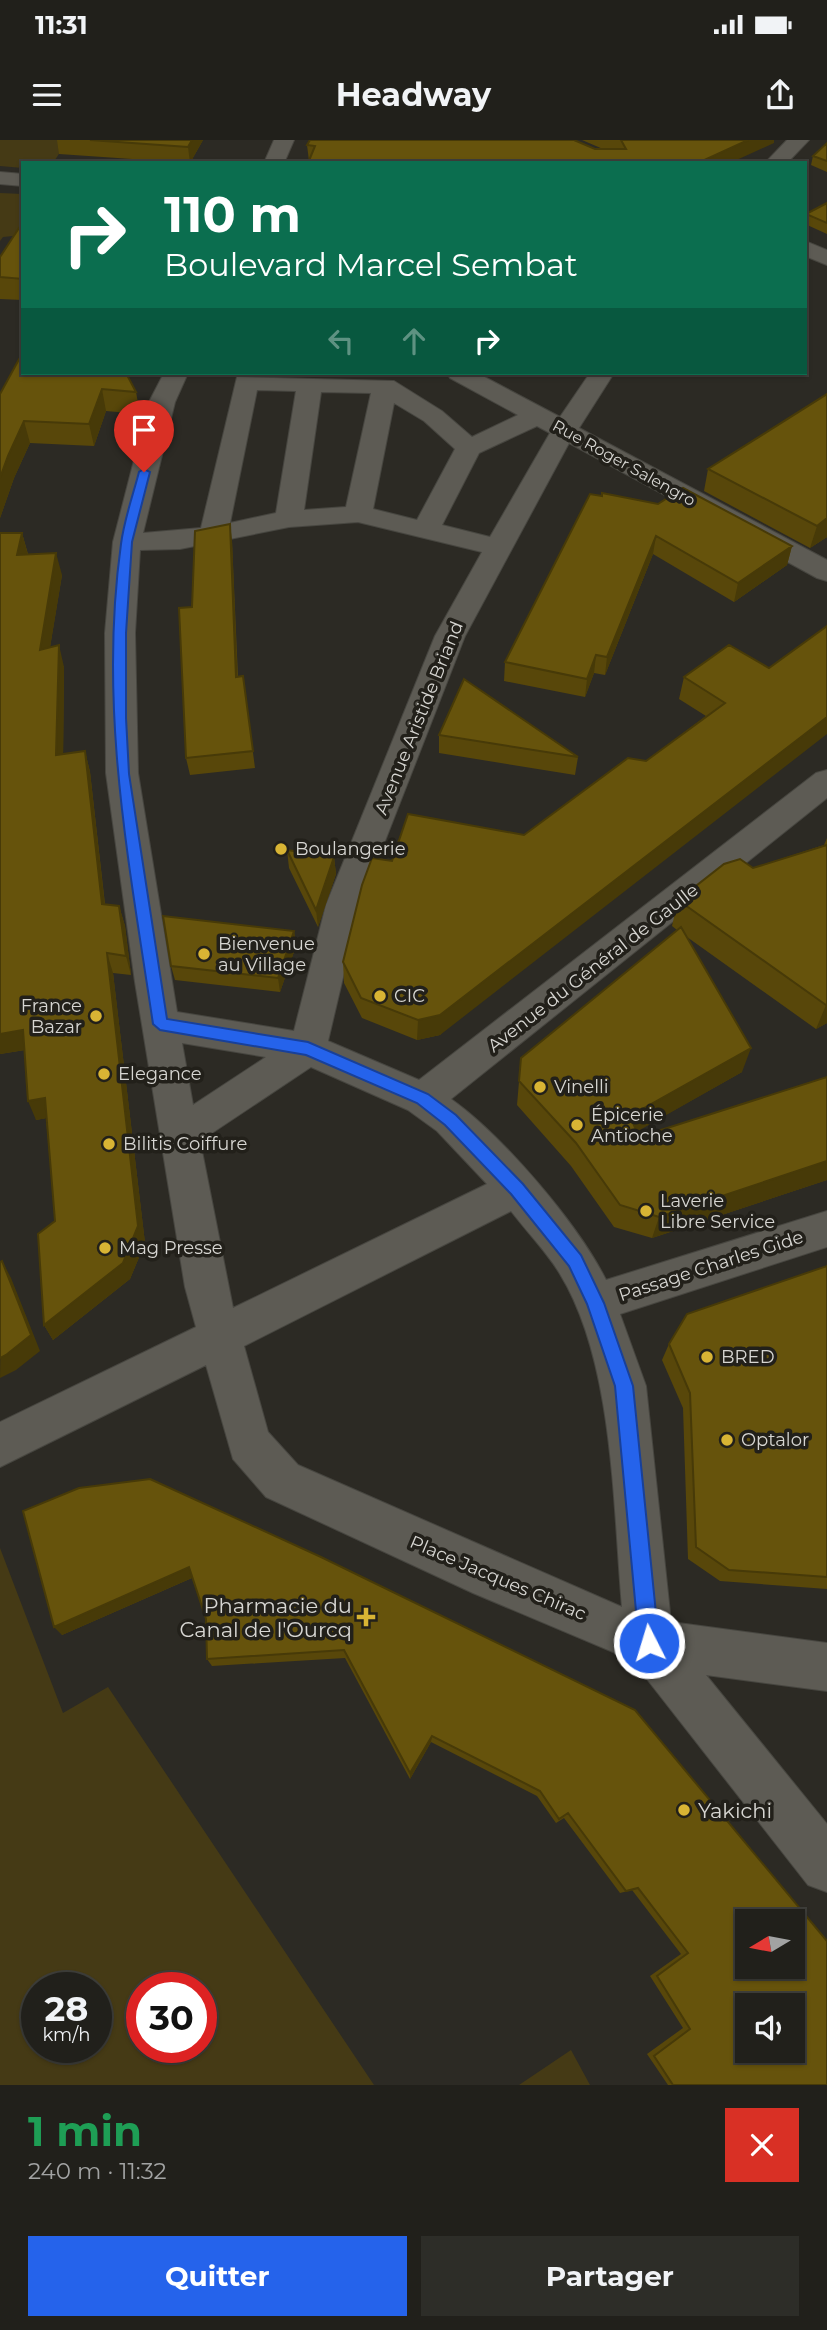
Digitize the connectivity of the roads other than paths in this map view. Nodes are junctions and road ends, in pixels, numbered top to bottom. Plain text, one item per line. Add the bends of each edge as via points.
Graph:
1 (284, 140) edge
2 (799, 140) edge
3 (275, 161) edge
4 (777, 161) edge
5 (0, 178) edge
6 (21, 180) edge
7 (807, 249) edge
8 (827, 258) edge
9 (175, 375) edge
10 (463, 375) edge
11 (601, 375) edge
12 (309, 385) junction
13 (385, 386) junction
14 (537, 416) junction
15 (565, 432) junction
16 (469, 448) junction
17 (358, 514) junction
18 (289, 519) junction
19 (425, 531) junction
20 (214, 534) junction
21 (127, 542) junction
22 (498, 547) junction
23 (827, 572) edge
24 (827, 780) edge
25 (160, 1024) junction
26 (308, 1049) junction
27 (422, 1099) junction
28 (180, 1134) junction
29 (517, 1189) junction
30 (827, 1229) edge
31 (595, 1303) junction
32 (219, 1336) junction
33 (0, 1444) edge
34 (649, 1643) junction
35 (827, 1667) edge
36 (827, 1866) edge

1 - 3 street
2 - 4 street
5 - 6 street
7 - 8 street
9 - 21 street, Place Jacques Chirac via 162,402
10 - 14 street, Rue Roger Salengro
11 - 15 street, Avenue Aristide Briand
12 - 13 street
12 - 18 street
12 - 20 street via 246,382
13 - 16 street via 433,416
13 - 17 street
14 - 15 street, Rue Roger Salengro
14 - 16 street
15 - 22 street, Avenue Aristide Briand
15 - 23 street, Rue Roger Salengro
16 - 19 street
17 - 18 street
17 - 19 street
18 - 20 street
19 - 22 street
20 - 21 street via 180,541
21 - 25 street, Place Jacques Chirac via 120,633 122,774
22 - 26 street, Avenue Aristide Briand via 450,636 343,905
24 - 27 street, Avenue du Général de Gaulle
25 - 26 street
25 - 28 street, Place Jacques Chirac
26 - 27 street
26 - 28 street
27 - 29 street via 451,1120
28 - 32 street, Place Jacques Chirac
29 - 31 street via 575,1261
29 - 32 street
30 - 31 street, Passage Charles Gide
31 - 34 street via 624,1386
32 - 33 street
32 - 34 street, Place Jacques Chirac via 249,1444 282,1481
34 - 35 street
34 - 36 street

